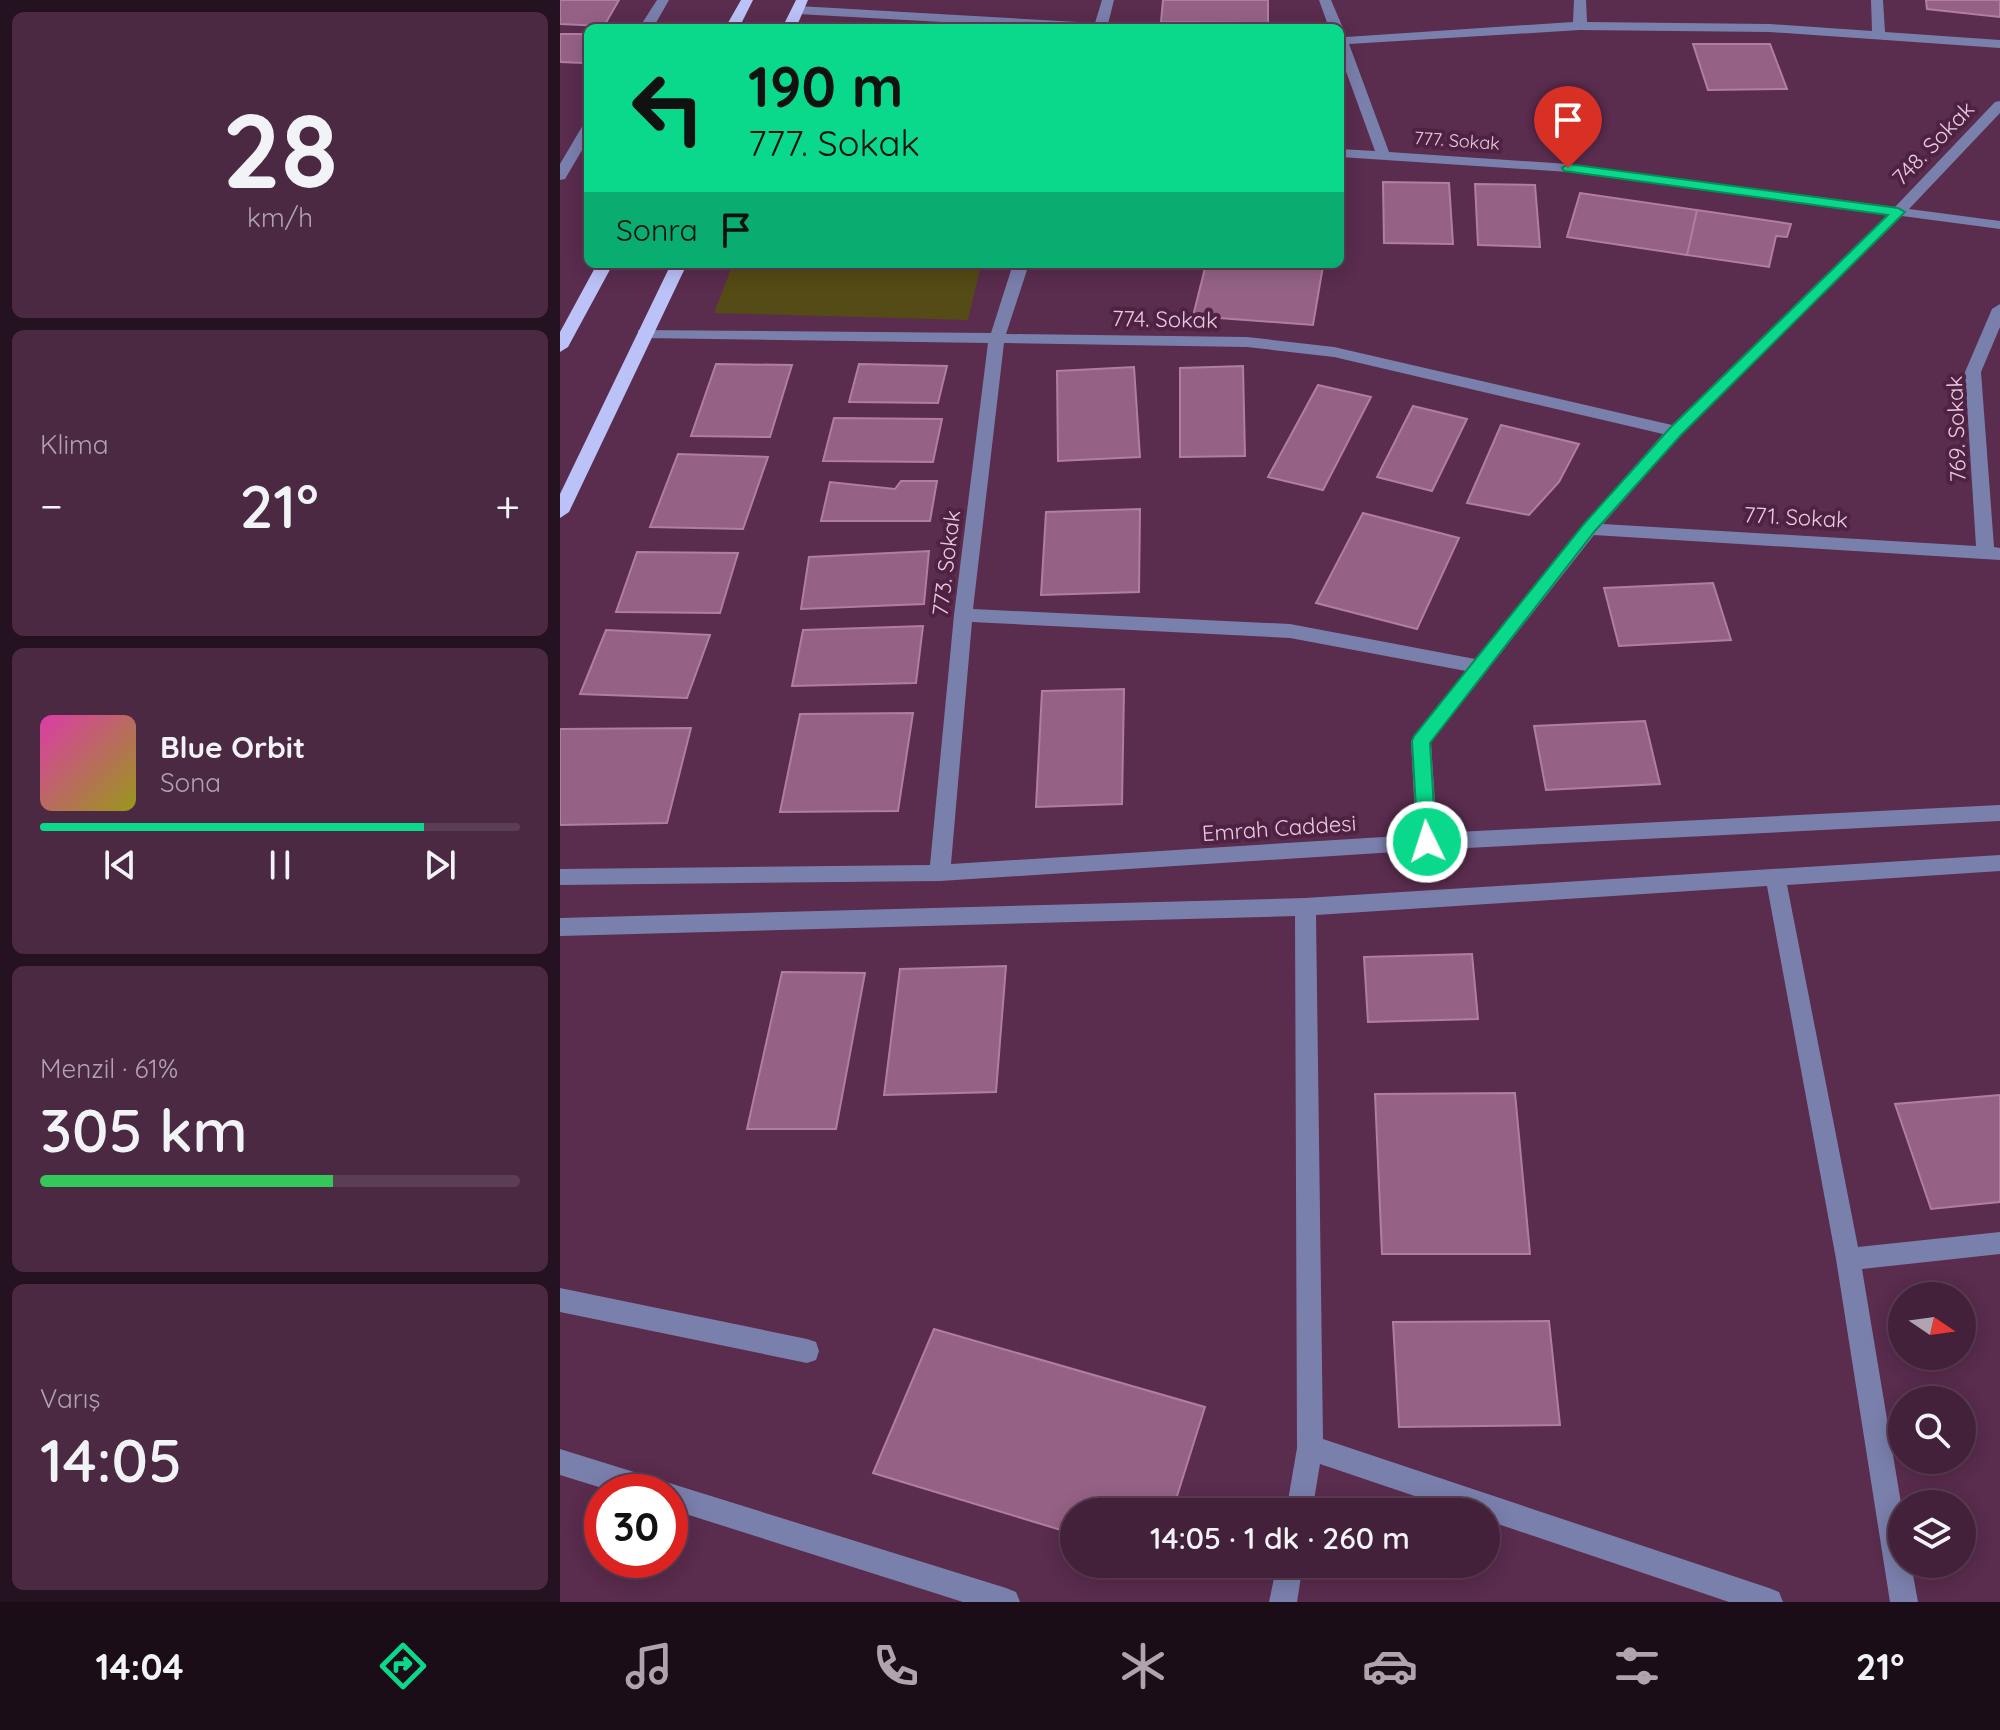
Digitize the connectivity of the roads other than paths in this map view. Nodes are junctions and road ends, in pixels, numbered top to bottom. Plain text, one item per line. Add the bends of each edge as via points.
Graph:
1 (663, 0) edge
2 (747, 0) edge
3 (1108, 0) edge
4 (1325, 0) edge
5 (1580, 0) edge
6 (1877, 0) edge
7 (800, 5) edge
8 (648, 24) edge
9 (734, 24) edge
10 (791, 24) edge
11 (1048, 24) edge
12 (1101, 24) edge
13 (1335, 24) edge
14 (1580, 26) junction
15 (1344, 35) edge
16 (1879, 35) junction
17 (2000, 44) edge
18 (1344, 49) edge
19 (2000, 105) edge
20 (584, 135) edge
21 (1344, 153) edge
22 (1383, 154) junction
23 (560, 176) edge
24 (1898, 212) junction
25 (2000, 225) edge
26 (603, 268) edge
27 (677, 268) edge
28 (1020, 268) edge
29 (2000, 309) edge
30 (644, 333) junction
31 (997, 338) junction
32 (560, 347) edge
33 (1675, 431) junction
34 (560, 512) edge
35 (1589, 529) junction
36 (1992, 553) edge
37 (963, 615) junction
38 (1479, 667) junction
39 (2000, 813) edge
40 (1427, 842) junction
41 (2000, 863) edge
42 (940, 873) junction
43 (1775, 875) junction
44 (560, 877) edge
45 (1305, 907) junction
46 (560, 927) edge
47 (2000, 1243) edge
48 (1848, 1259) junction
49 (560, 1300) edge
50 (807, 1351) dead end
51 (1310, 1448) junction
52 (560, 1462) edge
53 (599, 1474) edge
54 (1301, 1498) edge
55 (688, 1502) edge
56 (1287, 1578) edge
57 (1006, 1602) edge
58 (1283, 1602) edge
59 (1769, 1602) edge
60 (1904, 1602) edge

1 - 8 street
2 - 9 main road
3 - 12 street
4 - 13 street
5 - 14 street
6 - 16 street
7 - 10 main road
7 - 11 street
14 - 15 street
14 - 16 street
16 - 17 street
18 - 22 street
19 - 24 street, 748. Sokak
20 - 23 street
21 - 22 street, 777. Sokak
22 - 24 street, 777. Sokak via 1568,168
24 - 25 street, 777. Sokak
24 - 33 street, 748. Sokak
26 - 32 main road
27 - 30 main road
28 - 31 street, 773. Sokak
29 - 36 street, 769. Sokak via 1973,372
30 - 31 street, 774. Sokak
30 - 34 main road
31 - 33 street, 774. Sokak via 1247,342 1334,352
31 - 37 street, 773. Sokak
33 - 35 street, 748. Sokak
35 - 36 street, 771. Sokak
35 - 38 street, 748. Sokak
37 - 38 street via 1290,631
37 - 42 street, 773. Sokak
38 - 40 street, 748. Sokak via 1421,741
39 - 40 street, Emrah Caddesi
40 - 42 street, Emrah Caddesi
41 - 43 street
42 - 44 street, Emrah Caddesi
43 - 45 street
43 - 48 street
45 - 46 street
45 - 51 street
47 - 48 street
48 - 60 street
49 - 50 street
51 - 54 street
51 - 59 street
52 - 53 street
55 - 57 street
56 - 58 street

